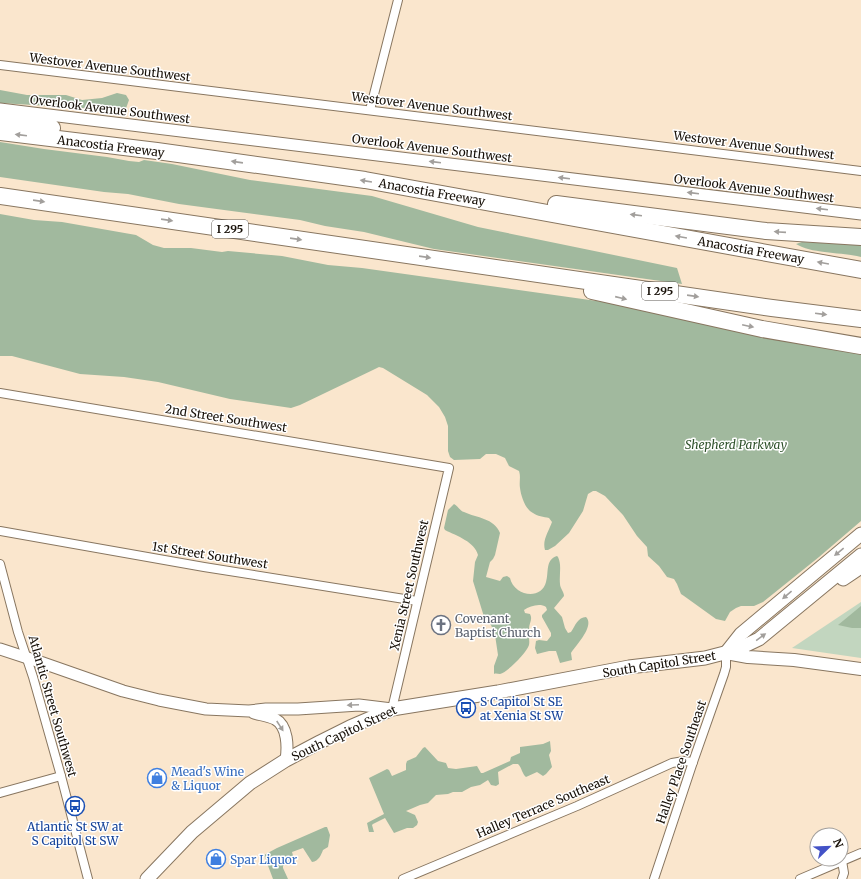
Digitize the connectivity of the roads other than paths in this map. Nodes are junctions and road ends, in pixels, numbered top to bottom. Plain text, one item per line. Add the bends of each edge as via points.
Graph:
1 (398, 0) edge
2 (0, 65) edge
3 (0, 109) edge
4 (370, 110) junction
5 (0, 119) edge
6 (0, 132) edge
7 (157, 151) junction
8 (861, 171) edge
9 (0, 196) edge
10 (487, 202) junction
11 (861, 214) edge
12 (861, 237) edge
13 (460, 262) junction
14 (861, 270) edge
15 (861, 319) edge
16 (861, 346) edge
17 (0, 393) edge
18 (449, 468) joint
19 (0, 531) edge
20 (861, 534) edge
21 (861, 555) edge
22 (0, 564) edge
23 (861, 567) edge
24 (807, 600) junction
25 (417, 601) junction
26 (0, 649) edge
27 (726, 653) junction
28 (26, 657) junction
29 (861, 669) edge
30 (392, 708) junction
31 (249, 711) junction
32 (286, 760) junction
33 (693, 762) junction
34 (61, 776) junction
35 (0, 793) edge
36 (861, 853) edge
37 (849, 858) edge
38 (828, 867) edge
39 (843, 867) edge
40 (88, 879) edge
41 (147, 879) edge
42 (403, 879) edge
43 (654, 879) edge
44 (800, 879) edge
45 (842, 879) edge

1 - 4 street
2 - 4 street, Westover Avenue Southwest
11 -> 3 street, Overlook Avenue Southwest
4 - 8 street, Westover Avenue Southwest
5 - 7 highway via 96,136
7 -> 6 highway, Anacostia Freeway
10 -> 7 highway, Anacostia Freeway via 343,177
9 -> 13 highway, I 295
12 -> 10 highway via 766,231 542,202
14 -> 10 highway, Anacostia Freeway
13 -> 15 highway, I 295
13 -> 16 highway via 523,280 600,293 762,329
17 - 18 street, 2nd Street Southwest
18 - 25 street, Xenia Street Southwest
19 - 25 street, 1st Street Southwest
20 -> 27 main road via 741,634
21 - 24 main road
22 - 28 street, Atlantic Street Southwest
23 - 24 main road
27 -> 24 main road, South Capitol Street via 759,639
25 - 30 street, Xenia Street Southwest
26 - 28 street
27 - 29 main road
27 - 30 main road, South Capitol Street
27 - 33 street, Halley Place Southeast via 724,674
28 - 31 street via 104,685 152,698 206,709
28 - 34 street, Atlantic Street Southwest
30 -> 31 street via 359,705
30 - 32 main road, South Capitol Street
31 -> 32 street via 273,718 280,724 288,747
32 - 41 main road, South Capitol Street via 250,783 206,820
33 - 42 street, Halley Terrace Southeast via 672,763
33 - 43 street, Halley Place Southeast
34 - 35 street
34 - 40 street, Atlantic Street Southwest
36 - 37 street
38 - 44 street
39 - 45 street

